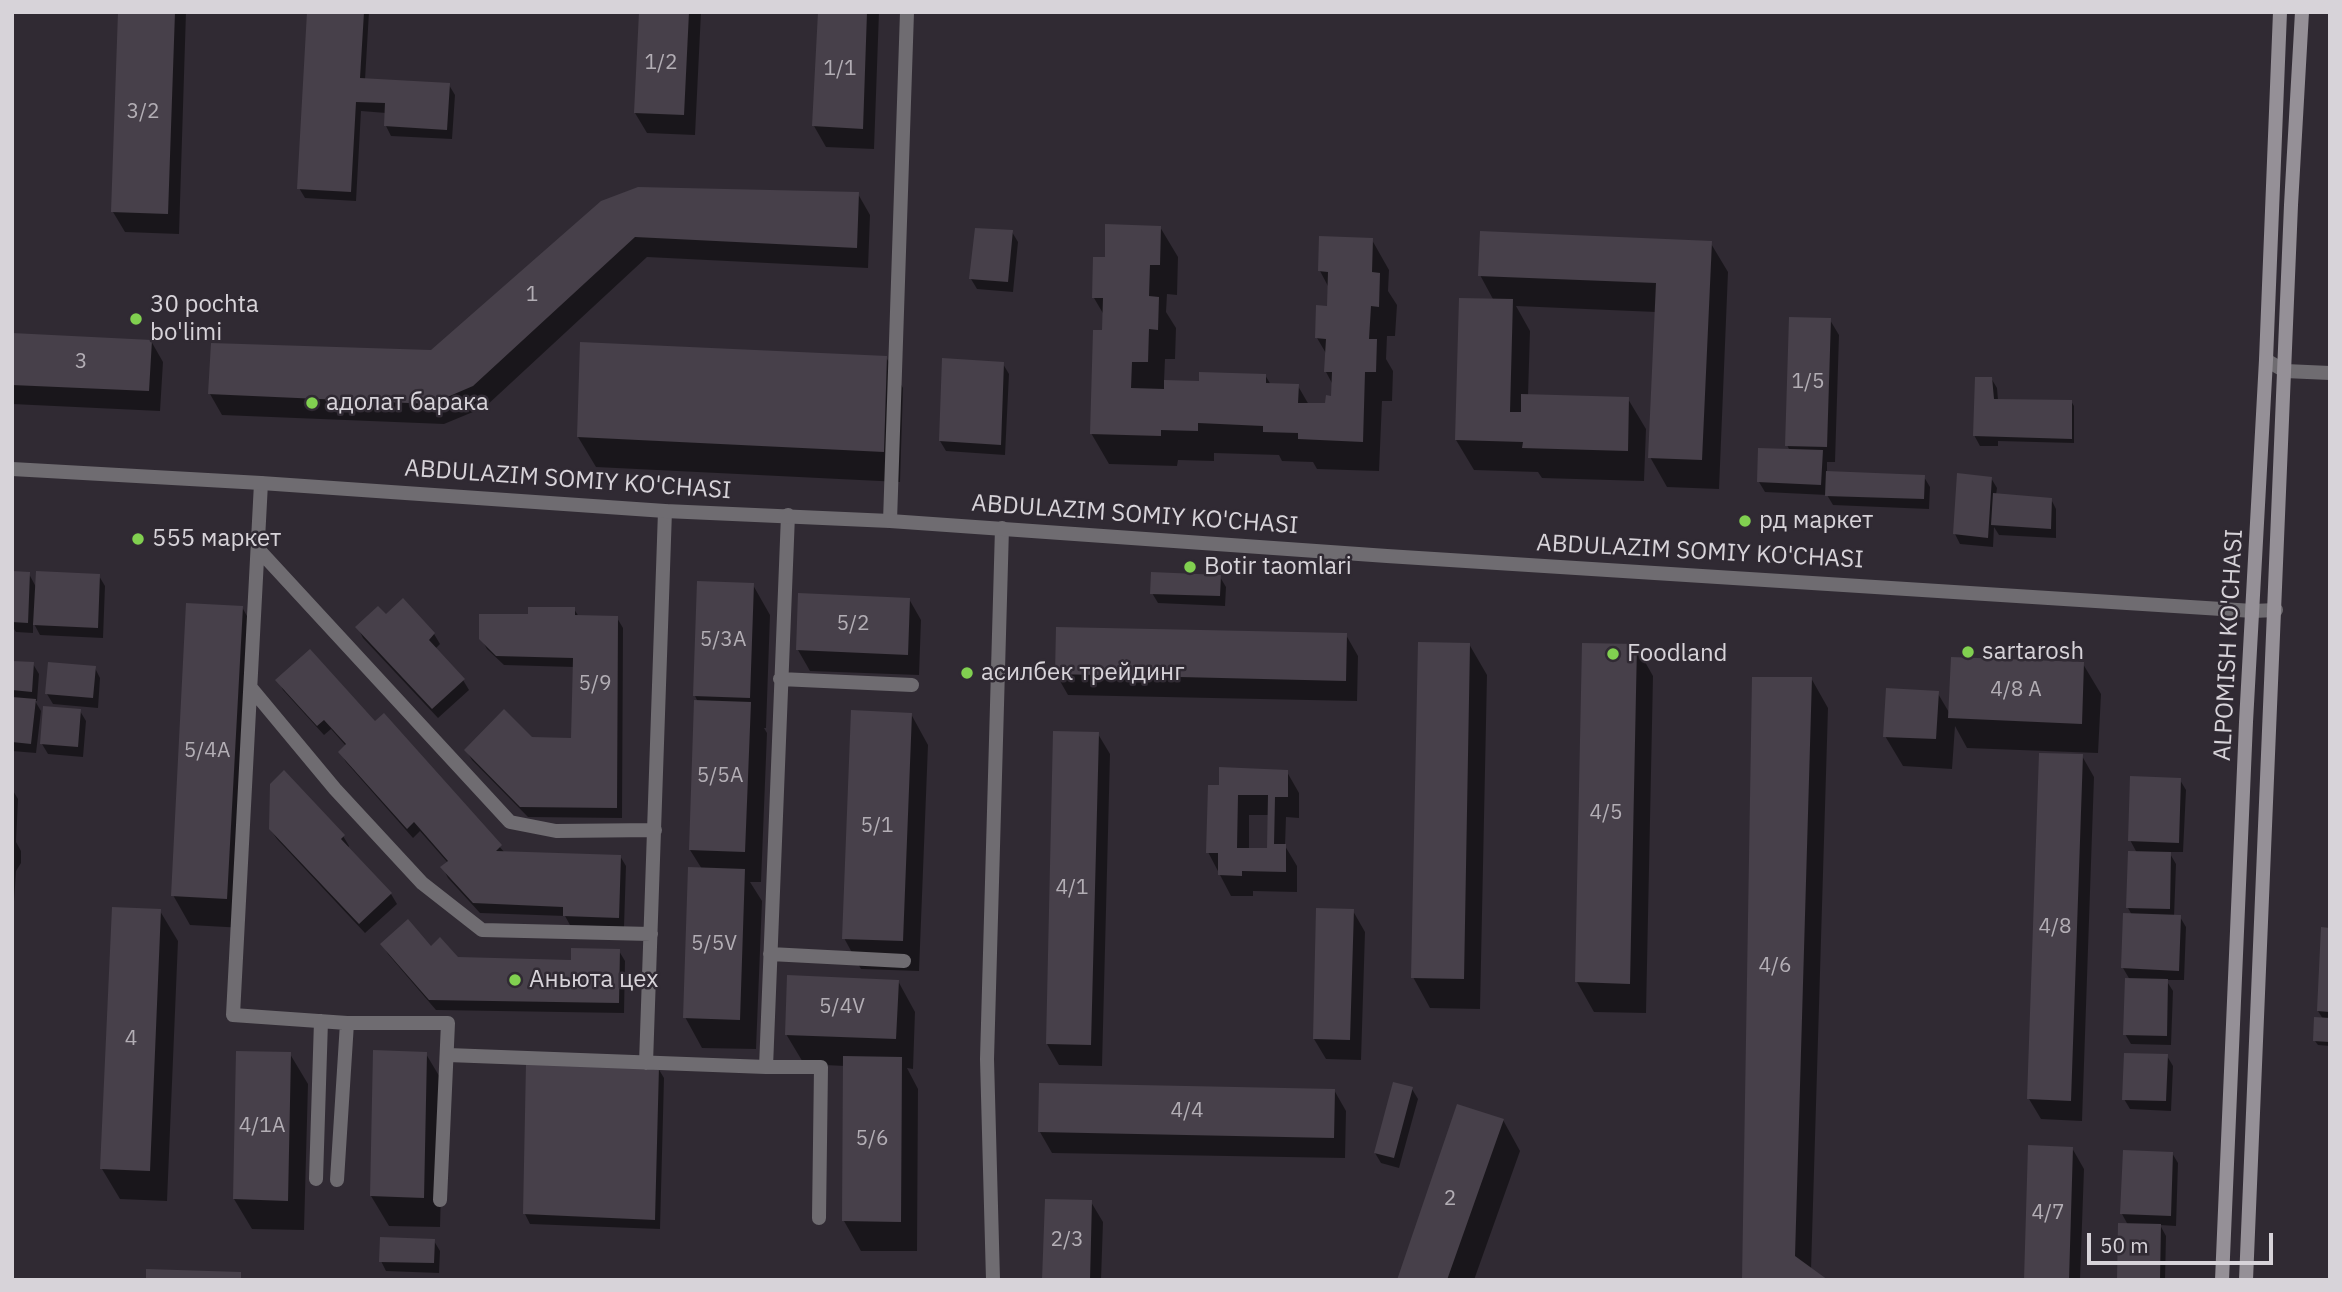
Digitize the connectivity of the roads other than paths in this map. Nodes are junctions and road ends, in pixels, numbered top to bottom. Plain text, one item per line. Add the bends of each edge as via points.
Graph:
1 (907, 12) edge
2 (2280, 12) edge
3 (2302, 12) edge
4 (2266, 360) junction
5 (2286, 371) junction
6 (2330, 373) edge
7 (12, 470) edge
8 (261, 483) junction
9 (665, 511) junction
10 (788, 515) junction
11 (890, 521) junction
12 (1002, 528) junction
13 (258, 549) junction
14 (2276, 610) junction
15 (2253, 611) junction
16 (780, 679) junction
17 (912, 685) dead end
18 (251, 688) junction
19 (654, 830) junction
20 (651, 934) junction
21 (770, 954) junction
22 (904, 961) dead end
23 (321, 1021) junction
24 (347, 1024) junction
25 (448, 1055) junction
26 (646, 1063) junction
27 (766, 1067) junction
28 (316, 1179) dead end
29 (337, 1180) dead end
30 (440, 1200) dead end
31 (819, 1218) dead end
32 (993, 1280) edge
33 (2222, 1280) edge
34 (2246, 1280) edge

1 - 11 street
2 - 4 main road, ALPOMISH KO'CHASI
3 - 5 main road
4 - 5 street
4 - 15 main road, ALPOMISH KO'CHASI
5 - 6 street
5 - 14 main road
7 - 8 street, ABDULAZIM SOMIY KO'CHASI
8 - 9 street, ABDULAZIM SOMIY KO'CHASI
8 - 13 street
9 - 10 street, ABDULAZIM SOMIY KO'CHASI
9 - 19 street
10 - 11 street, ABDULAZIM SOMIY KO'CHASI
10 - 16 street
11 - 12 street, ABDULAZIM SOMIY KO'CHASI
12 - 15 street, ABDULAZIM SOMIY KO'CHASI
12 - 32 street via 987,1059
13 - 18 street
13 - 19 street via 510,822 556,831
14 - 15 street, ABDULAZIM SOMIY KO'CHASI
14 - 34 main road
15 - 33 main road, ALPOMISH KO'CHASI
16 - 17 street
16 - 21 street
18 - 20 street via 422,883 482,930
18 - 23 street via 233,1014
19 - 20 street
20 - 26 street
21 - 22 street
21 - 27 street
23 - 24 street
23 - 28 street
24 - 25 street via 448,1023
24 - 29 street
25 - 26 street
25 - 30 street
26 - 27 street
27 - 31 street via 821,1067

